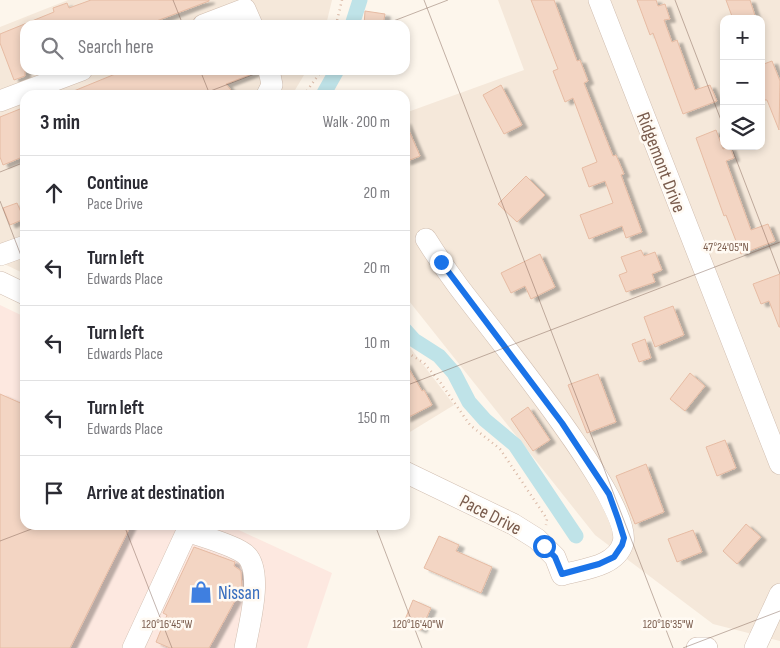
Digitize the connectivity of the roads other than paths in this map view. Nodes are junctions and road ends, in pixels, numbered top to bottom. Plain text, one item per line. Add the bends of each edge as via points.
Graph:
1 (599, 0) edge
2 (216, 20) edge
3 (250, 20) edge
4 (68, 75) edge
5 (270, 75) edge
6 (27, 90) edge
7 (270, 90) edge
8 (20, 93) edge
9 (0, 100) edge
10 (426, 239) dead end
11 (20, 248) edge
12 (0, 255) edge
13 (0, 282) edge
14 (20, 292) edge
15 (780, 464) edge
16 (410, 474) edge
17 (780, 594) edge
18 (133, 648) edge
19 (245, 648) edge
20 (697, 648) edge
21 (707, 648) edge
22 (756, 648) edge

1 - 15 street, Ridgemont Drive
2 - 3 street via 245,9
4 - 6 street
5 - 7 street
8 - 9 street
10 - 16 street, Pace Drive via 562,423 609,494 622,530 622,545 610,560 562,574 555,557 537,538
11 - 12 street
13 - 14 street
17 - 22 street
18 - 19 street via 187,531 243,552 252,560 256,585
20 - 21 street

